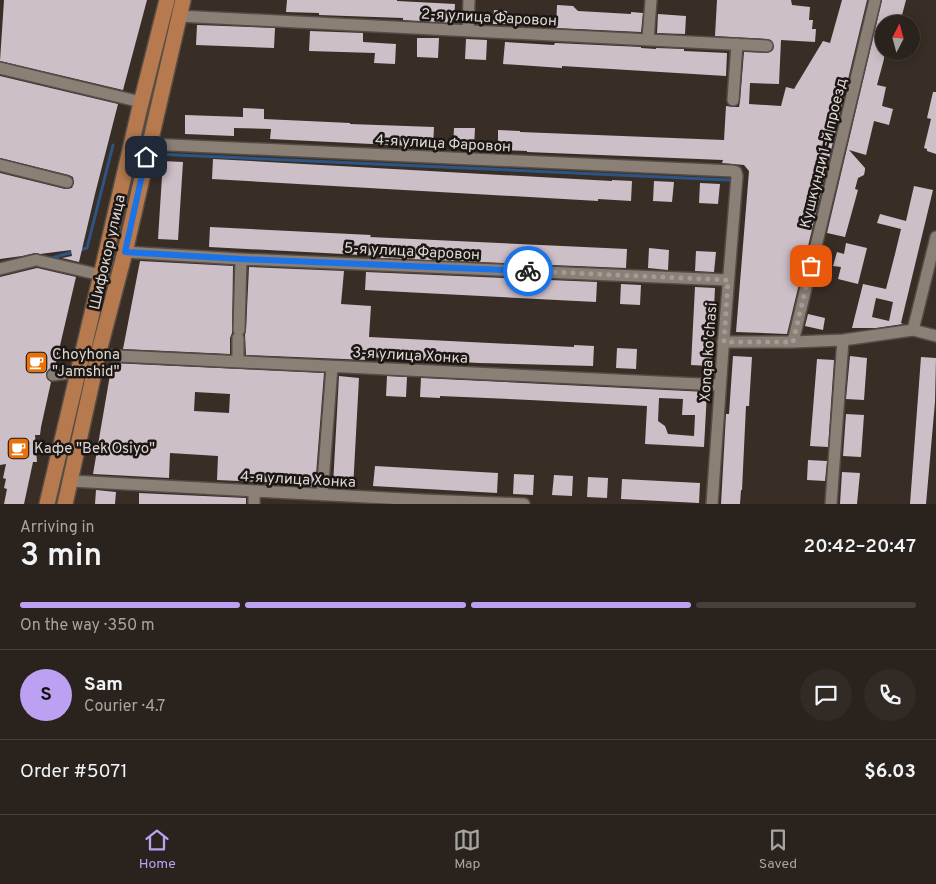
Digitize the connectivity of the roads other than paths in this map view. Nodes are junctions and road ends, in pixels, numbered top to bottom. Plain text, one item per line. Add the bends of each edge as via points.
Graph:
1 (167, 0) edge
2 (183, 0) edge
3 (469, 0) edge
4 (651, 0) edge
5 (875, 0) edge
6 (180, 16) junction
7 (468, 31) junction
8 (648, 40) junction
9 (737, 44) junction
10 (767, 46) dead end
11 (0, 68) edge
12 (733, 100) dead end
13 (140, 106) junction
14 (156, 115) junction
15 (149, 144) junction
16 (0, 165) edge
17 (736, 172) joint
18 (67, 182) dead end
19 (936, 237) edge
20 (125, 252) junction
21 (241, 259) junction
22 (0, 269) edge
23 (102, 275) junction
24 (728, 280) junction
25 (914, 330) junction
26 (936, 336) edge
27 (843, 340) junction
28 (724, 342) junction
29 (793, 342) junction
30 (98, 355) junction
31 (238, 362) junction
32 (332, 367) junction
33 (78, 372) junction
34 (53, 375) dead end
35 (720, 386) junction
36 (70, 481) junction
37 (254, 491) junction
38 (322, 495) junction
39 (423, 502) edge
40 (47, 504) edge
41 (65, 504) edge
42 (254, 504) edge
43 (524, 504) edge
44 (712, 504) edge
45 (831, 504) edge

1 - 13 main road, Шифокор улица
2 - 6 main road
3 - 7 street
4 - 8 street
5 - 29 street, Кушкунди 1-й проезд
6 - 7 street, 2-я улица Фаровон
6 - 14 main road
7 - 8 street, 2-я улица Фаровон
8 - 9 street, 2-я улица Фаровон
9 - 10 street, 2-я улица Фаровон
9 - 12 street
11 - 13 street
13 - 14 main road
13 - 23 main road, Шифокор улица
14 - 15 main road
15 - 17 street, 4-я улица Фаровон
15 - 20 main road
16 - 18 street
17 - 24 street, Xonqa ko'chasi
19 - 25 street
20 - 21 street, 5-я улица Фаровон
20 - 30 main road
21 - 24 street, 5-я улица Фаровон
21 - 31 street
22 - 23 street via 38,260
23 - 33 main road, Шифокор улица
24 - 28 street, Xonqa ko'chasi
25 - 26 street
25 - 27 street
27 - 29 street
27 - 45 street
28 - 29 street
28 - 35 street, Xonqa ko'chasi
30 - 31 street, 3-я улица Хонка
30 - 36 main road
31 - 32 street, 3-я улица Хонка
32 - 35 street, 3-я улица Хонка
32 - 38 street
33 - 34 street
33 - 40 main road, Шифокор улица
35 - 44 street, Xonqa ko'chasi
36 - 37 street, 4-я улица Хонка
36 - 41 main road
37 - 38 street, 4-я улица Хонка
37 - 42 street
38 - 39 street, 4-я улица Хонка
39 - 43 street, 4-я улица Хонка

